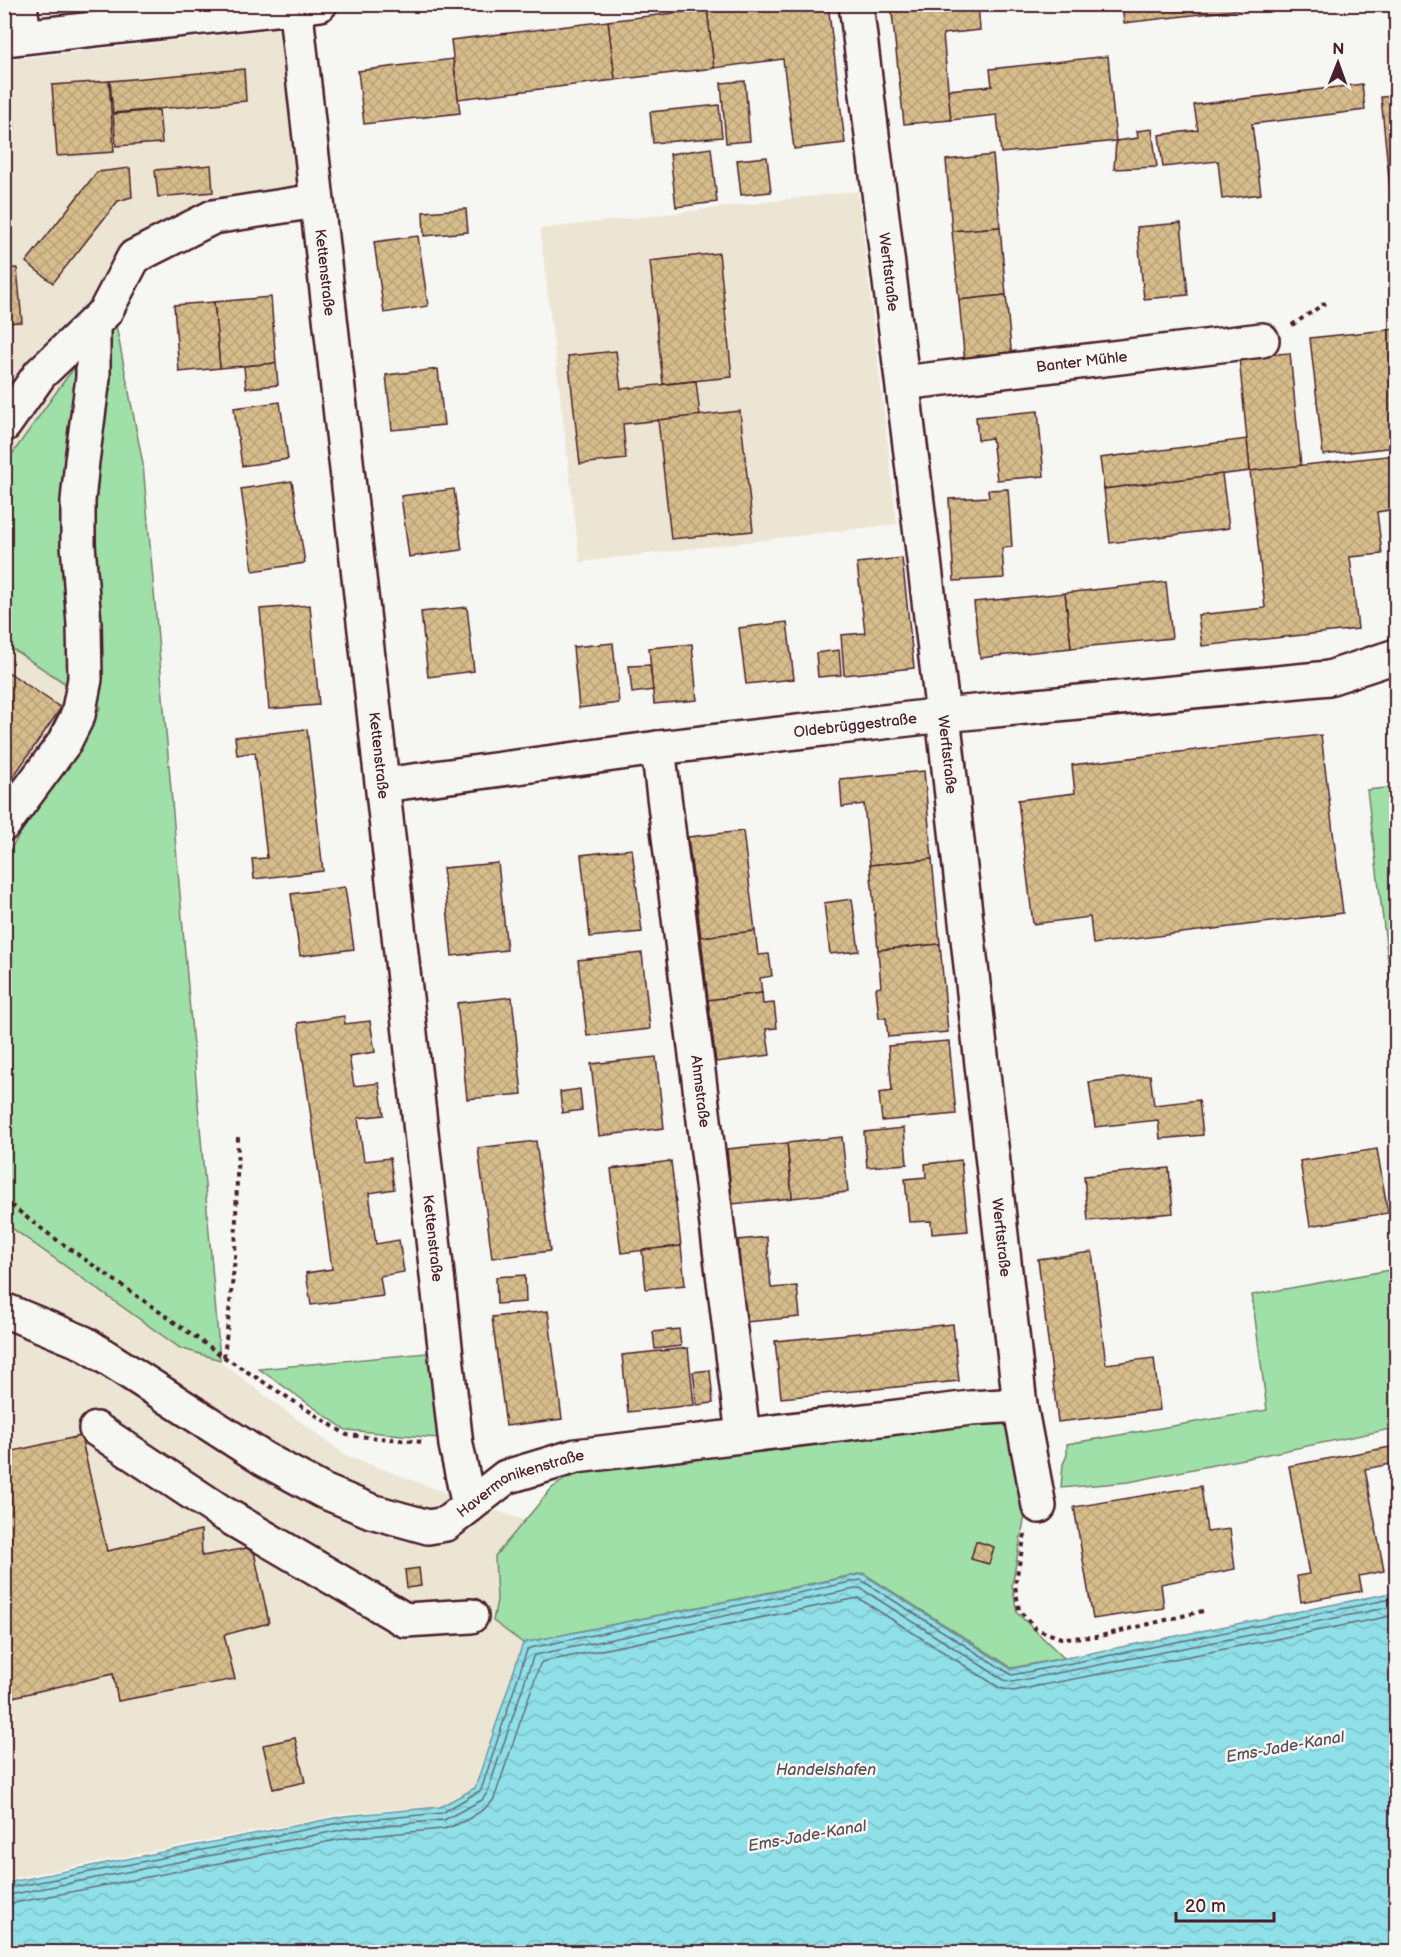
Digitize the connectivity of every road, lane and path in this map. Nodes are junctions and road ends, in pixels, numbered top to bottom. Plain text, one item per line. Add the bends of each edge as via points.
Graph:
1 (20, 4) edge
2 (856, 4) edge
3 (304, 5) edge
4 (14, 38) edge
5 (316, 201) junction
6 (1327, 302) dead end
7 (93, 324) junction
8 (1262, 340) joint
9 (903, 383) junction
10 (4, 425) edge
11 (1396, 656) edge
12 (943, 715) junction
13 (658, 748) junction
14 (382, 785) junction
15 (4, 824) edge
16 (238, 1137) dead end
17 (4, 1200) edge
18 (4, 1310) edge
19 (224, 1357) junction
20 (1020, 1405) junction
21 (96, 1429) dead end
22 (743, 1436) junction
23 (456, 1445) junction
24 (469, 1506) junction
25 (1033, 1516) joint
26 (1207, 1610) dead end
27 (471, 1616) dead end

1 - 4 street
2 - 9 street, Werftstraße
3 - 4 street
3 - 5 street, Kettenstraße
5 - 7 street via 213,217 134,257 105,312
5 - 14 street, Kettenstraße
6 - 8 path
7 - 10 street via 40,374
7 - 15 street via 93,378 78,501 85,679 78,715 64,743
8 - 9 street, Banter Mühle
9 - 12 street, Werftstraße
11 - 12 street, Oldebrüggestraße via 1329,678
12 - 13 street, Oldebrüggestraße
12 - 20 street, Werftstraße
13 - 14 street, Oldebrüggestraße
13 - 22 street, Ahmstraße
14 - 23 street, Kettenstraße
16 - 19 path via 235,1259
17 - 19 path
18 - 24 street, Havermonikenstraße via 84,1343 264,1459 323,1491 371,1511 428,1527 446,1524
19 - 23 path via 347,1435
20 - 22 street, Havermonikenstraße
20 - 25 street, Werftstraße
21 - 27 street via 221,1512 405,1620
22 - 24 street, Havermonikenstraße via 576,1456 506,1477
23 - 24 street, Kettenstraße
25 - 26 path via 1015,1585 1019,1610 1036,1629 1061,1638 1096,1637

